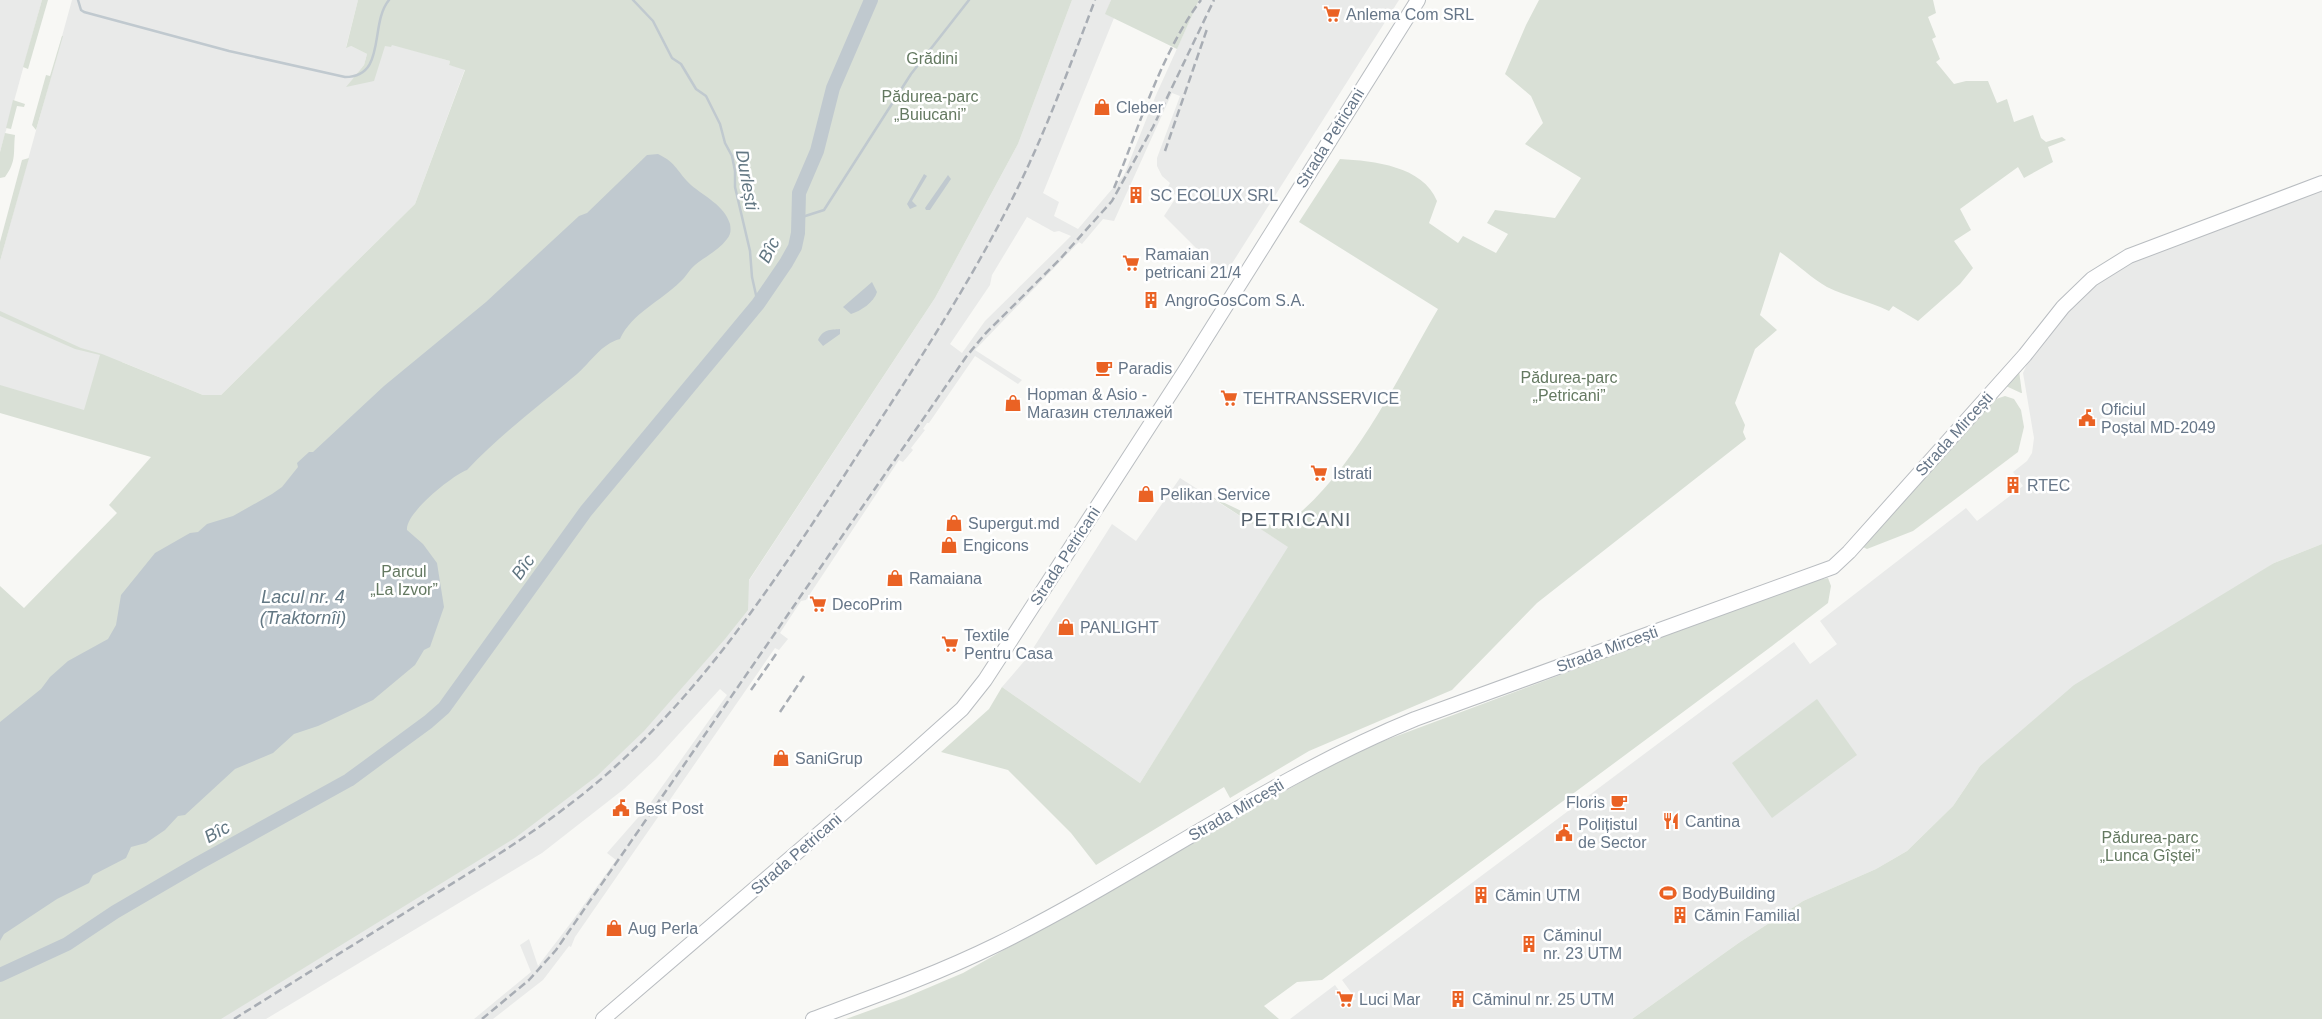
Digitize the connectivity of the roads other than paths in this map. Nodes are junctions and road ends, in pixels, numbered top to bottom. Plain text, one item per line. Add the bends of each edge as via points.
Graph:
1 (1418, 0) edge
2 (2322, 183) edge
3 (603, 1019) edge
4 (813, 1019) edge

1 - 3 main road, Strada Petricani via 1185,371 985,680 962,709
2 - 4 main road, Strada Mircești via 2129,256 2092,280 2063,308 1992,392 1832,567 1365,740 1300,773 1073,904 995,945

